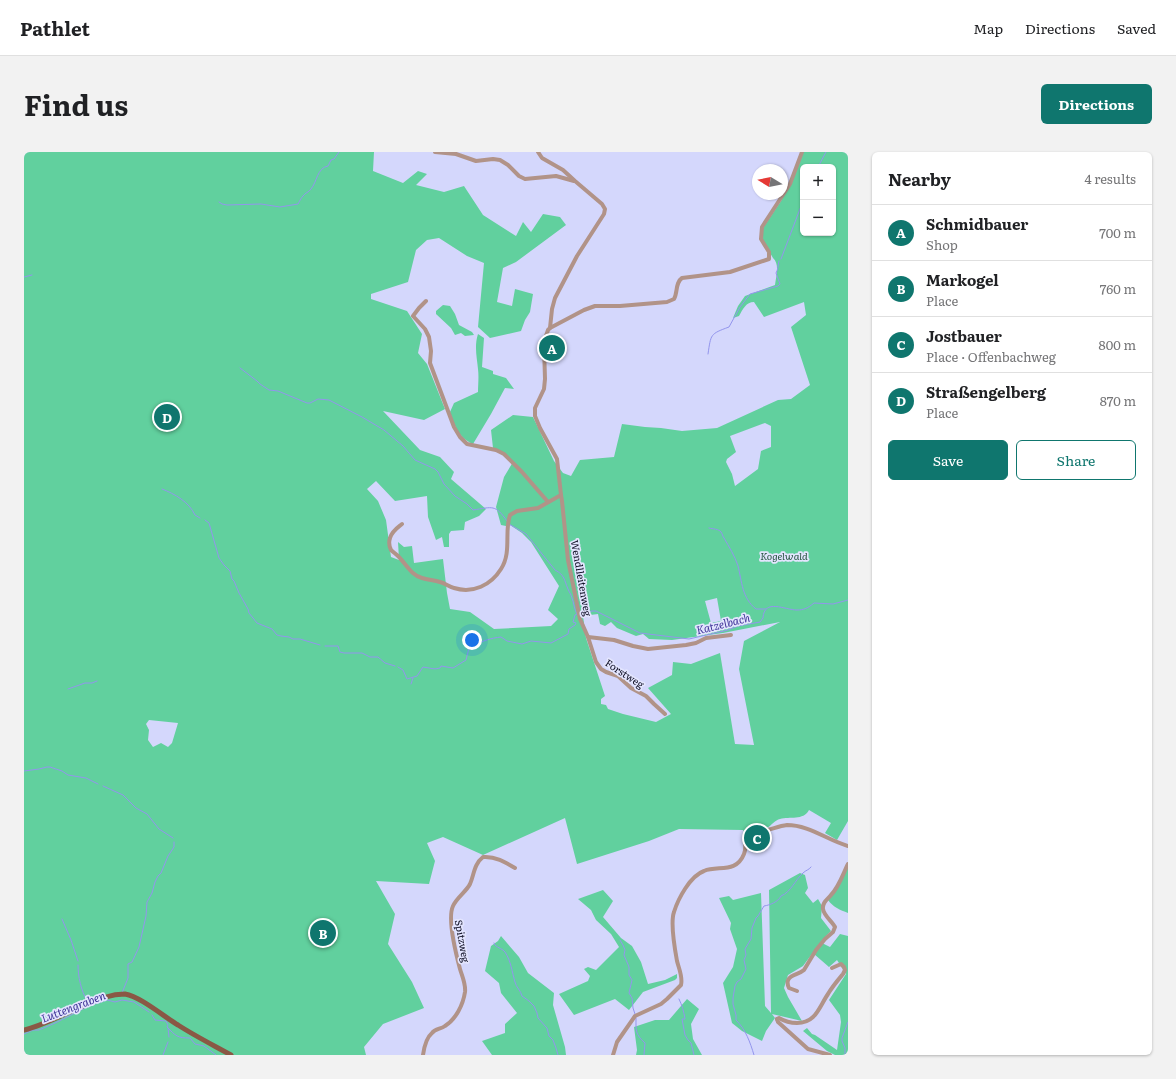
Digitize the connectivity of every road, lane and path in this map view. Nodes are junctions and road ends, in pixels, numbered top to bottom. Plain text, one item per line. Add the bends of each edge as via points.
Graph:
1 (435, 152) edge
2 (538, 152) edge
3 (802, 152) edge
4 (575, 181) junction
5 (426, 301) dead end
6 (550, 328) junction
7 (560, 495) junction
8 (548, 502) junction
9 (402, 524) dead end
10 (731, 635) dead end
11 (588, 637) junction
12 (665, 714) dead end
13 (848, 846) edge
14 (848, 864) edge
15 (515, 868) dead end
16 (832, 968) dead end
17 (797, 991) dead end
18 (24, 1030) edge
19 (231, 1055) edge
20 (423, 1055) edge
21 (613, 1055) edge
22 (830, 1055) edge

1 - 4 street via 456,154 476,161 500,160 525,179 556,176
2 - 4 street via 542,158 563,170
3 - 6 street via 790,184 762,227 761,240 769,252 769,260 712,276 682,278 678,283 676,297 671,301 595,306
4 - 6 street, Wendlleitenweg via 602,204 605,211 555,298
5 - 8 street via 413,316 426,329 429,337 430,363 454,427 467,444 504,454
6 - 7 street, Wendlleitenweg via 544,342 544,389 535,408 535,416 557,459
7 - 8 street
7 - 11 street, Wendlleitenweg via 568,560 580,619
8 - 9 street via 538,508 517,511 510,515 507,527 508,545 501,569 489,582 471,590 454,588 442,582 422,578 406,567 391,550 390,544 392,532
10 - 11 street via 706,638 691,645 648,649 614,640
11 - 12 street, Forstweg via 601,669 618,676 631,688 646,696
13 - 21 street via 808,829 781,826 745,836 744,854 733,866 706,870 698,874 687,885 673,914 673,936 681,985 668,1000 635,1016 617,1042
14 - 17 street via 833,894 823,905 825,914 832,921 835,930 821,944 804,970 788,981 789,988
15 - 20 street, Spitzweg via 493,857 483,857 477,863 470,884 453,904 451,920 465,986 464,997 454,1018 430,1034
16 - 22 street via 841,964 845,970 814,1016 799,1023 776,1019 803,1046
18 - 19 main road via 86,1004 125,994

